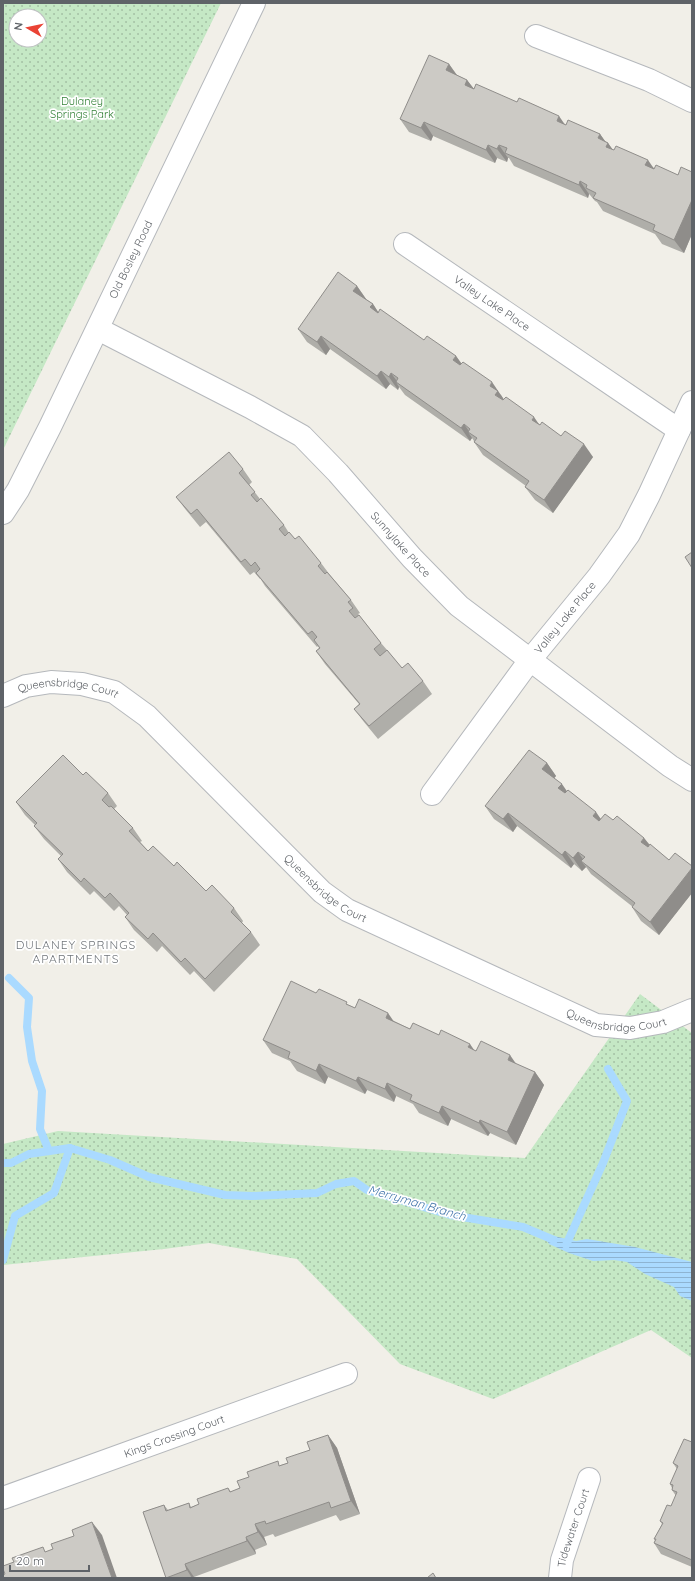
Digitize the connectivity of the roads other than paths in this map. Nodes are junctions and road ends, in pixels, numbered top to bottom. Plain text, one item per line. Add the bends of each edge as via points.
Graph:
1 (254, 3) edge
2 (536, 36) dead end
3 (692, 101) edge
4 (404, 244) dead end
5 (98, 329) junction
6 (692, 402) edge
7 (679, 430) junction
8 (3, 512) edge
9 (530, 660) junction
10 (3, 696) edge
11 (692, 780) edge
12 (432, 794) dead end
13 (692, 1010) edge
14 (346, 1374) dead end
15 (589, 1479) dead end
16 (3, 1498) edge
17 (560, 1578) edge

1 - 5 street, Old Bosley Road
2 - 3 street via 649,80
4 - 7 street, Valley Lake Place
5 - 8 street, Old Bosley Road via 18,490
5 - 9 street, Sunnylake Place via 302,436 459,606
6 - 7 street, Valley Lake Place
7 - 9 street, Valley Lake Place via 629,534 599,576
9 - 11 street, Sunnylake Place
9 - 12 street, Valley Lake Place
10 - 13 street, Queensbridge Court via 26,686 50,682 82,684 114,692 147,716 322,892 347,910 596,1026 630,1028 663,1022
14 - 16 street, Kings Crossing Court
15 - 17 street, Tidewater Court via 562,1560

